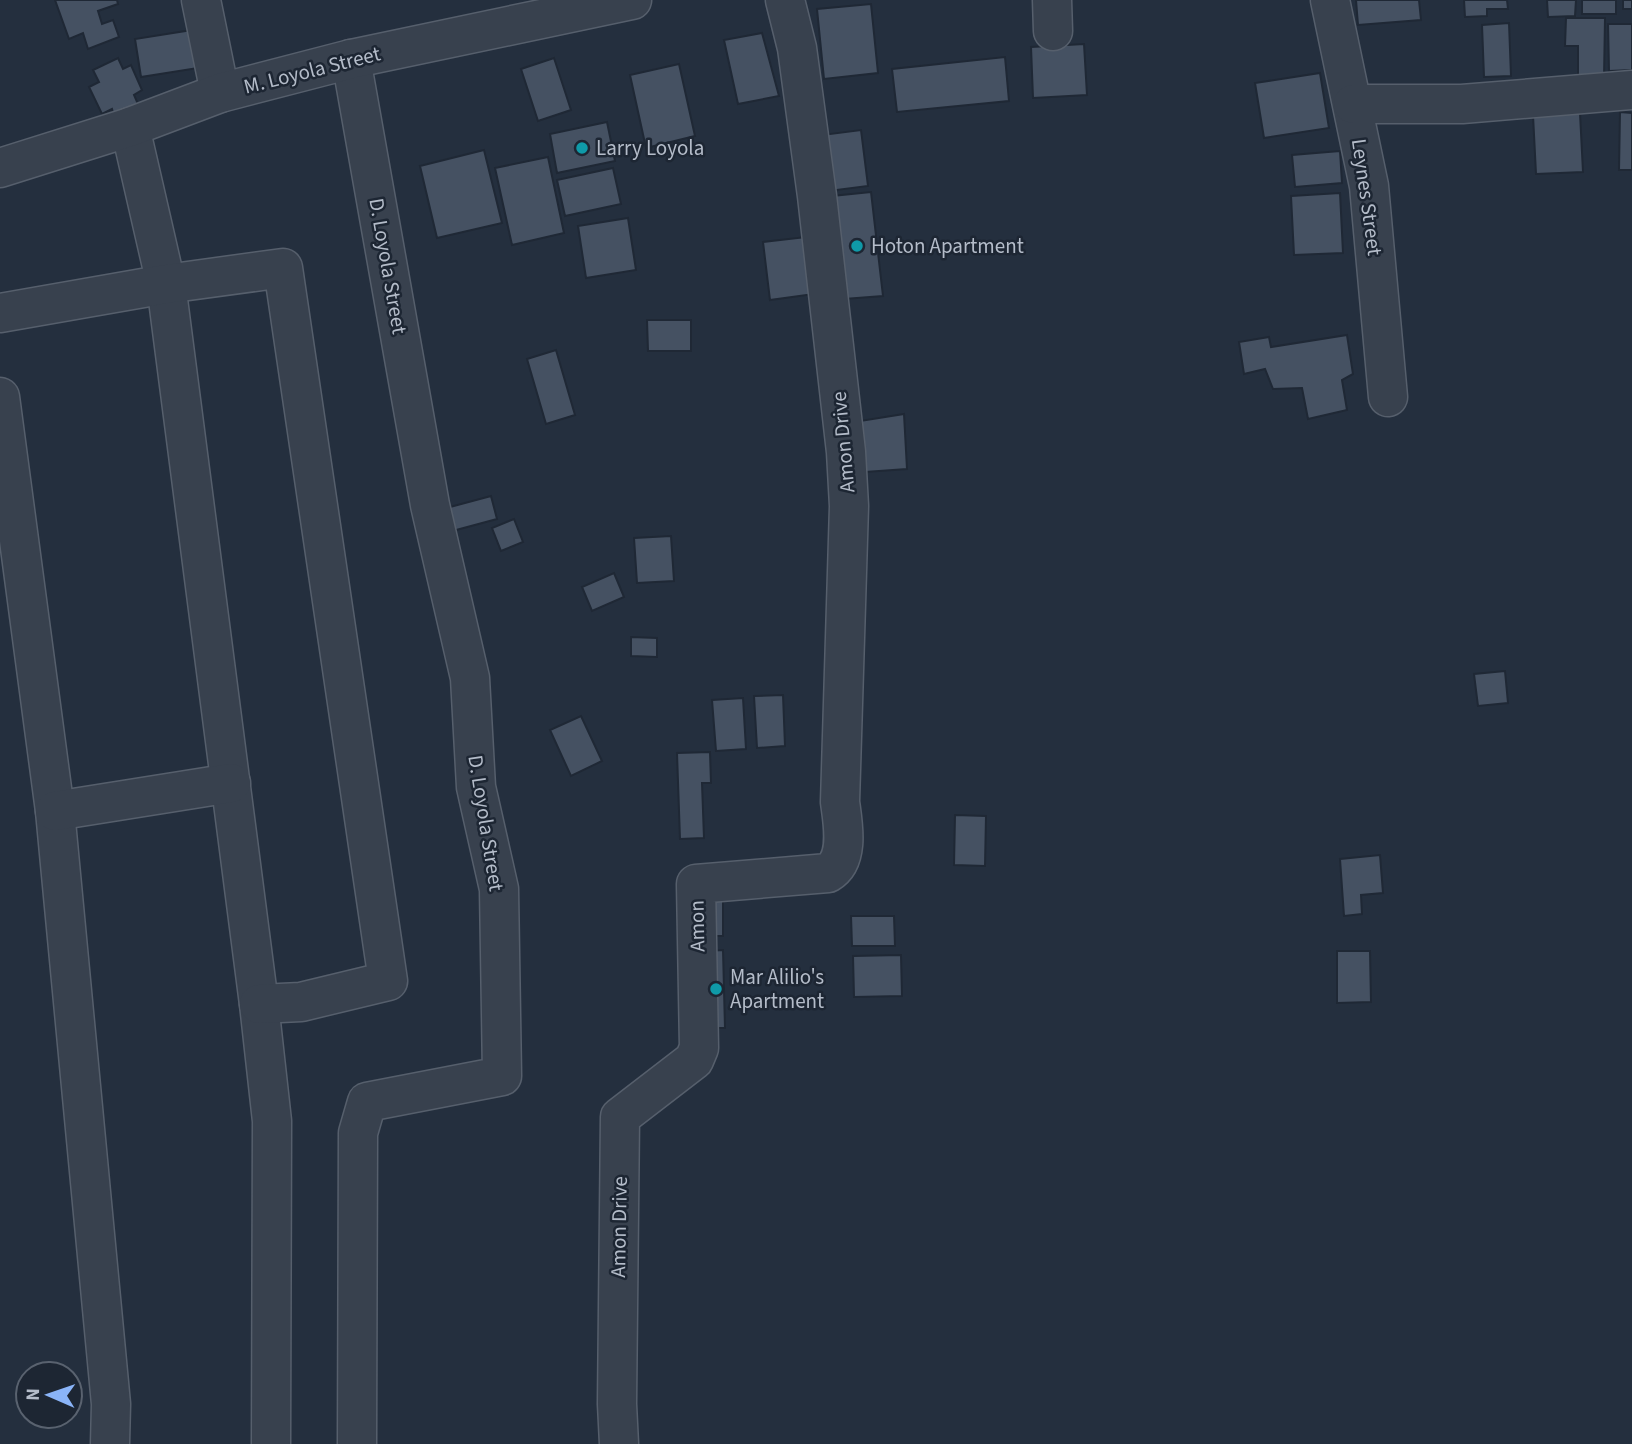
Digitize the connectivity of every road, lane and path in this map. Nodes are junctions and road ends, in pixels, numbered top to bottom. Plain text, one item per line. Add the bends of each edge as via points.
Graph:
1 (201, 0) edge
2 (632, 0) edge
3 (785, 0) edge
4 (1330, 0) edge
5 (351, 59) junction
6 (1632, 90) edge
7 (220, 93) junction
8 (1353, 104) junction
9 (130, 127) junction
10 (0, 169) edge
11 (166, 284) junction
12 (0, 313) edge
13 (0, 397) edge
14 (1388, 397) dead end
15 (230, 783) junction
16 (55, 811) junction
17 (819, 875) joint
18 (259, 1004) junction
19 (699, 1048) joint
20 (110, 1444) edge
21 (271, 1444) edge
22 (357, 1444) edge
23 (619, 1444) edge

1 - 7 street
2 - 5 street, M. Loyola Street
3 - 17 street, Amon Drive via 797,48 817,196 848,492 841,856 835,869
4 - 8 street, Leynes Street
5 - 7 street, M. Loyola Street
5 - 22 street, D. Loyola Street via 430,505 470,678 476,787 499,890 502,1076 367,1102 358,1133
6 - 8 street via 1462,103
7 - 9 street, M. Loyola Street
8 - 14 street, Leynes Street via 1369,186
9 - 10 street, M. Loyola Street
9 - 11 street
11 - 12 street
11 - 15 street
11 - 18 street via 283,268 388,981 300,1002
13 - 16 street
15 - 16 street
15 - 18 street
16 - 20 street via 111,1404
17 - 19 street, Amon via 696,884
18 - 21 street via 272,1121
19 - 23 street, Amon Drive via 694,1060 620,1117

